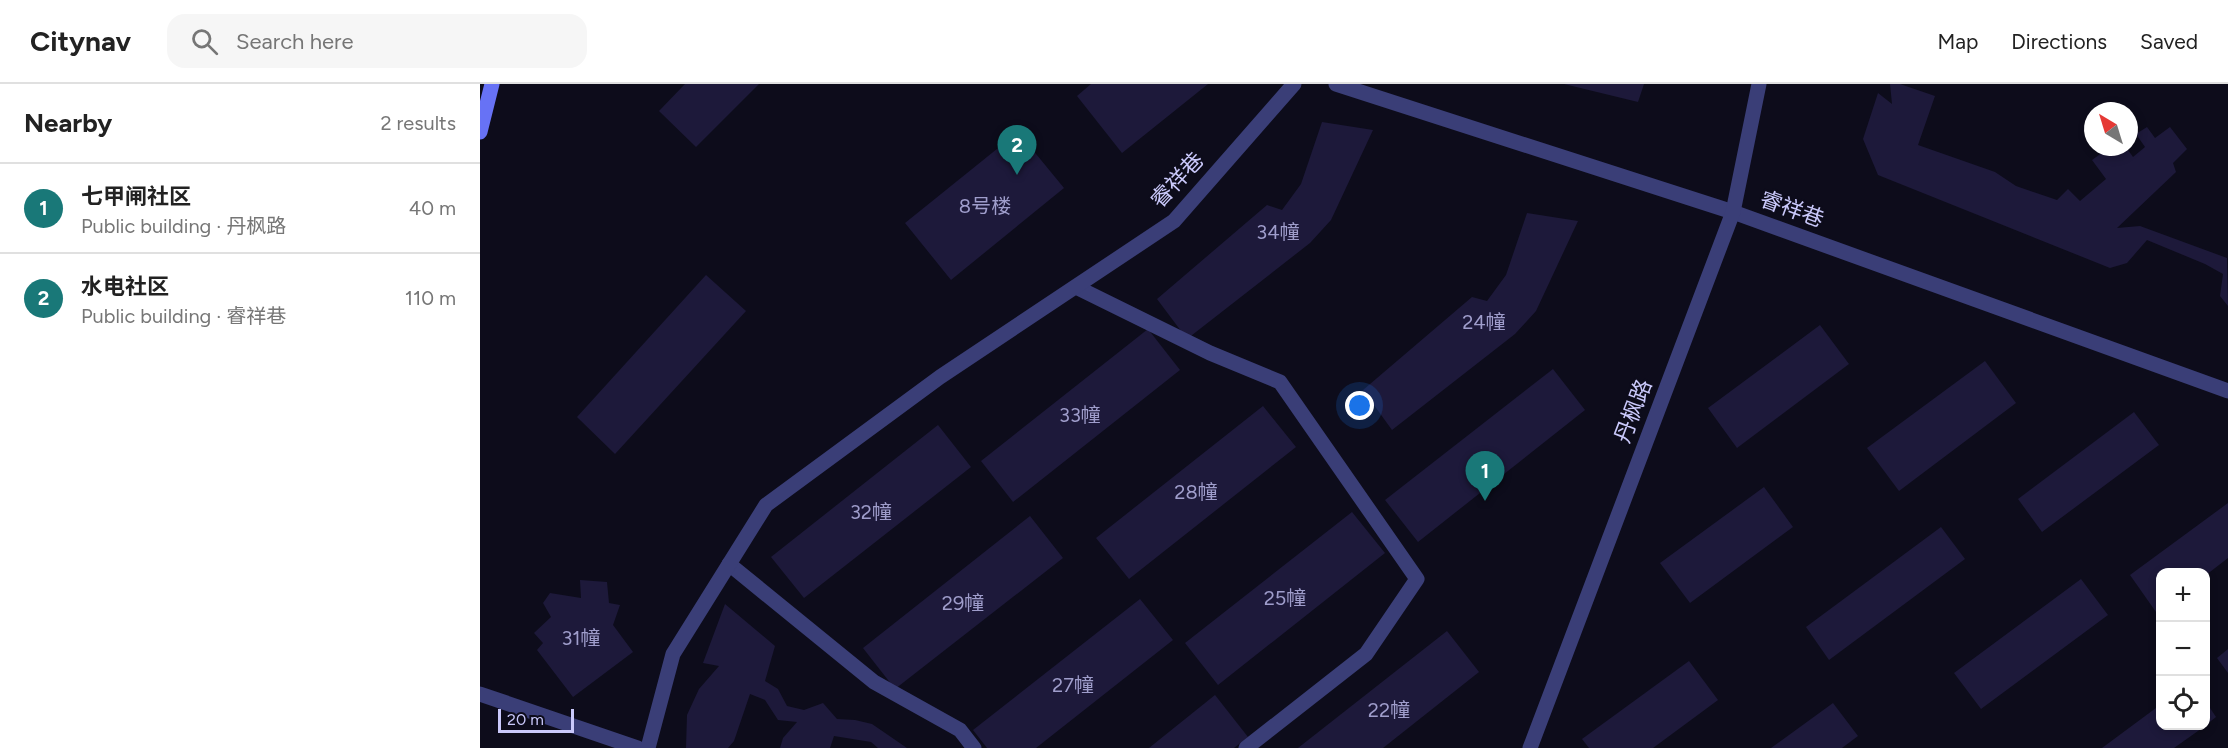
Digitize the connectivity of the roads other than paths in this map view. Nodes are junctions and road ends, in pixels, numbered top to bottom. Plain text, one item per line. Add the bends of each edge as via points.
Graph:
1 (492, 84) edge
2 (1294, 84) edge
3 (1336, 84) edge
4 (1759, 84) edge
5 (480, 132) edge
6 (1733, 212) junction
7 (1076, 287) junction
8 (2228, 391) edge
9 (729, 564) junction
10 (480, 694) edge
11 (638, 748) edge
12 (648, 748) edge
13 (974, 748) edge
14 (1245, 748) edge
15 (1530, 748) edge

1 - 5 main road
2 - 7 street, 睿祥巷 via 1174,221
3 - 6 street, 睿祥巷
4 - 6 street, 丹枫路
6 - 8 street, 睿祥巷
6 - 15 street, 丹枫路
7 - 9 street, 睿祥巷 via 940,378 766,505
7 - 14 street via 1210,353 1280,381 1417,579 1366,654
9 - 12 street, 睿祥巷 via 673,654
9 - 13 street via 874,682 960,730
10 - 11 street

